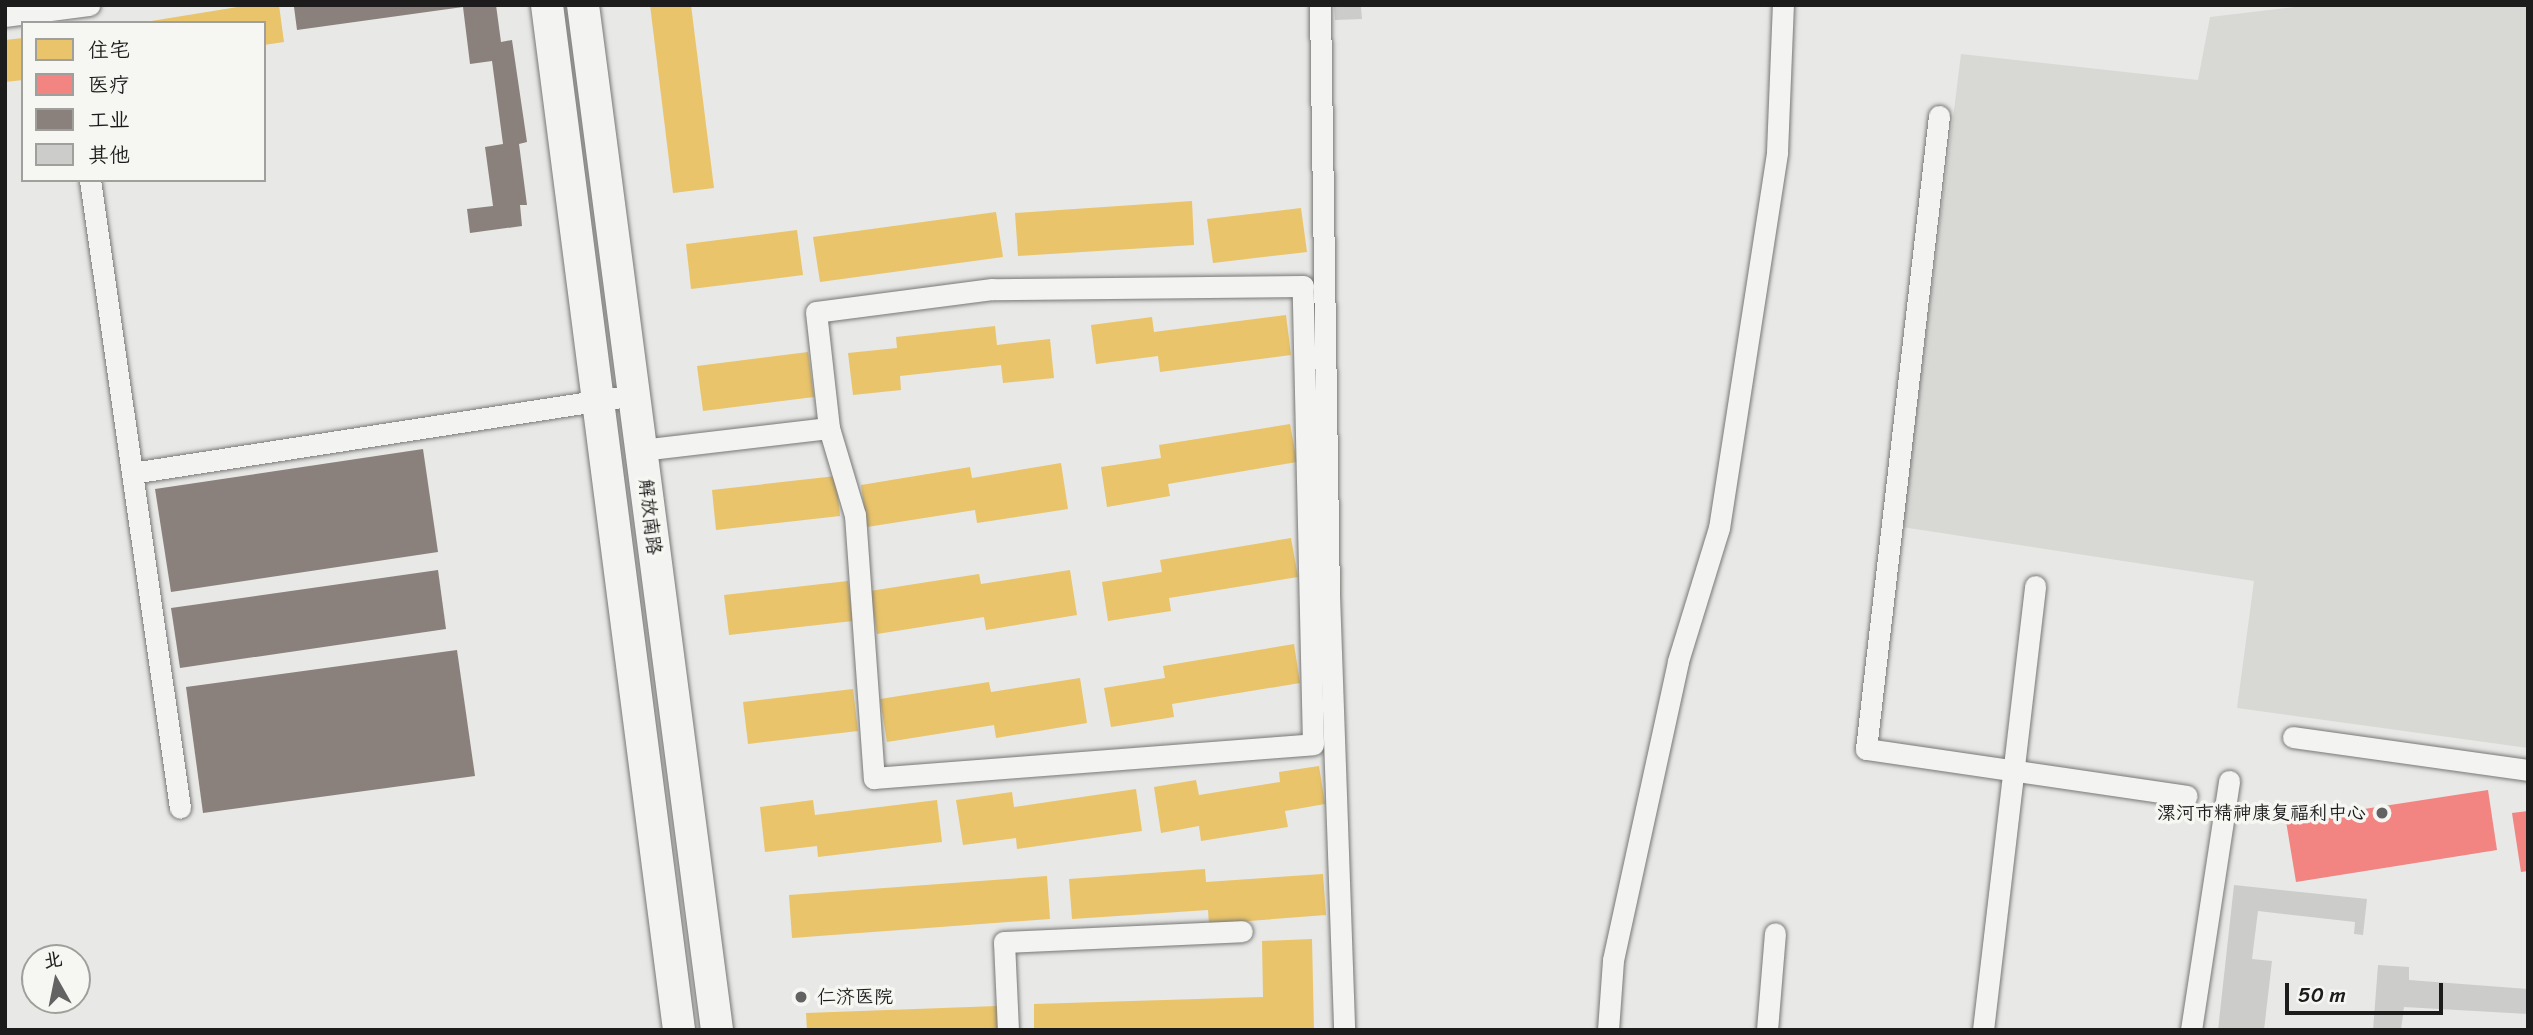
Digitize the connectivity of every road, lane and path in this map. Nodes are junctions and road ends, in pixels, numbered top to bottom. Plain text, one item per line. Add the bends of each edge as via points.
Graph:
1 (89, 5) edge
2 (547, 5) edge
3 (583, 5) edge
4 (1320, 5) edge
5 (1783, 5) edge
6 (5, 16) edge
7 (1940, 116) dead end
8 (90, 182) edge
9 (634, 395) junction
10 (600, 400) junction
11 (829, 428) junction
12 (641, 450) junction
13 (132, 473) junction
14 (2035, 586) dead end
15 (2293, 737) dead end
16 (2528, 770) edge
17 (2014, 771) junction
18 (2229, 781) dead end
19 (2187, 796) dead end
20 (180, 808) dead end
21 (1242, 931) dead end
22 (1775, 933) dead end
23 (679, 1030) edge
24 (717, 1030) edge
25 (1009, 1030) edge
26 (1344, 1030) edge
27 (1608, 1030) edge
28 (1767, 1030) edge
29 (1983, 1030) edge
30 (2190, 1030) edge

1 - 6 street
2 - 10 main road, 解放南路
3 - 9 main road, 解放南路
4 - 26 street via 1329,595
5 - 27 street via 1777,152 1719,528 1678,661 1613,960
7 - 17 street via 1866,750
8 - 13 street
9 - 10 street
9 - 12 main road, 解放南路
10 - 13 street
10 - 23 main road, 解放南路
11 - 11 street via 855,515 874,778 1313,744 1303,286 992,289 816,312
11 - 12 street
12 - 24 main road, 解放南路
13 - 20 street
14 - 17 street
15 - 16 street
17 - 19 street
17 - 29 street
18 - 30 street
21 - 25 street via 1004,942
22 - 28 street

